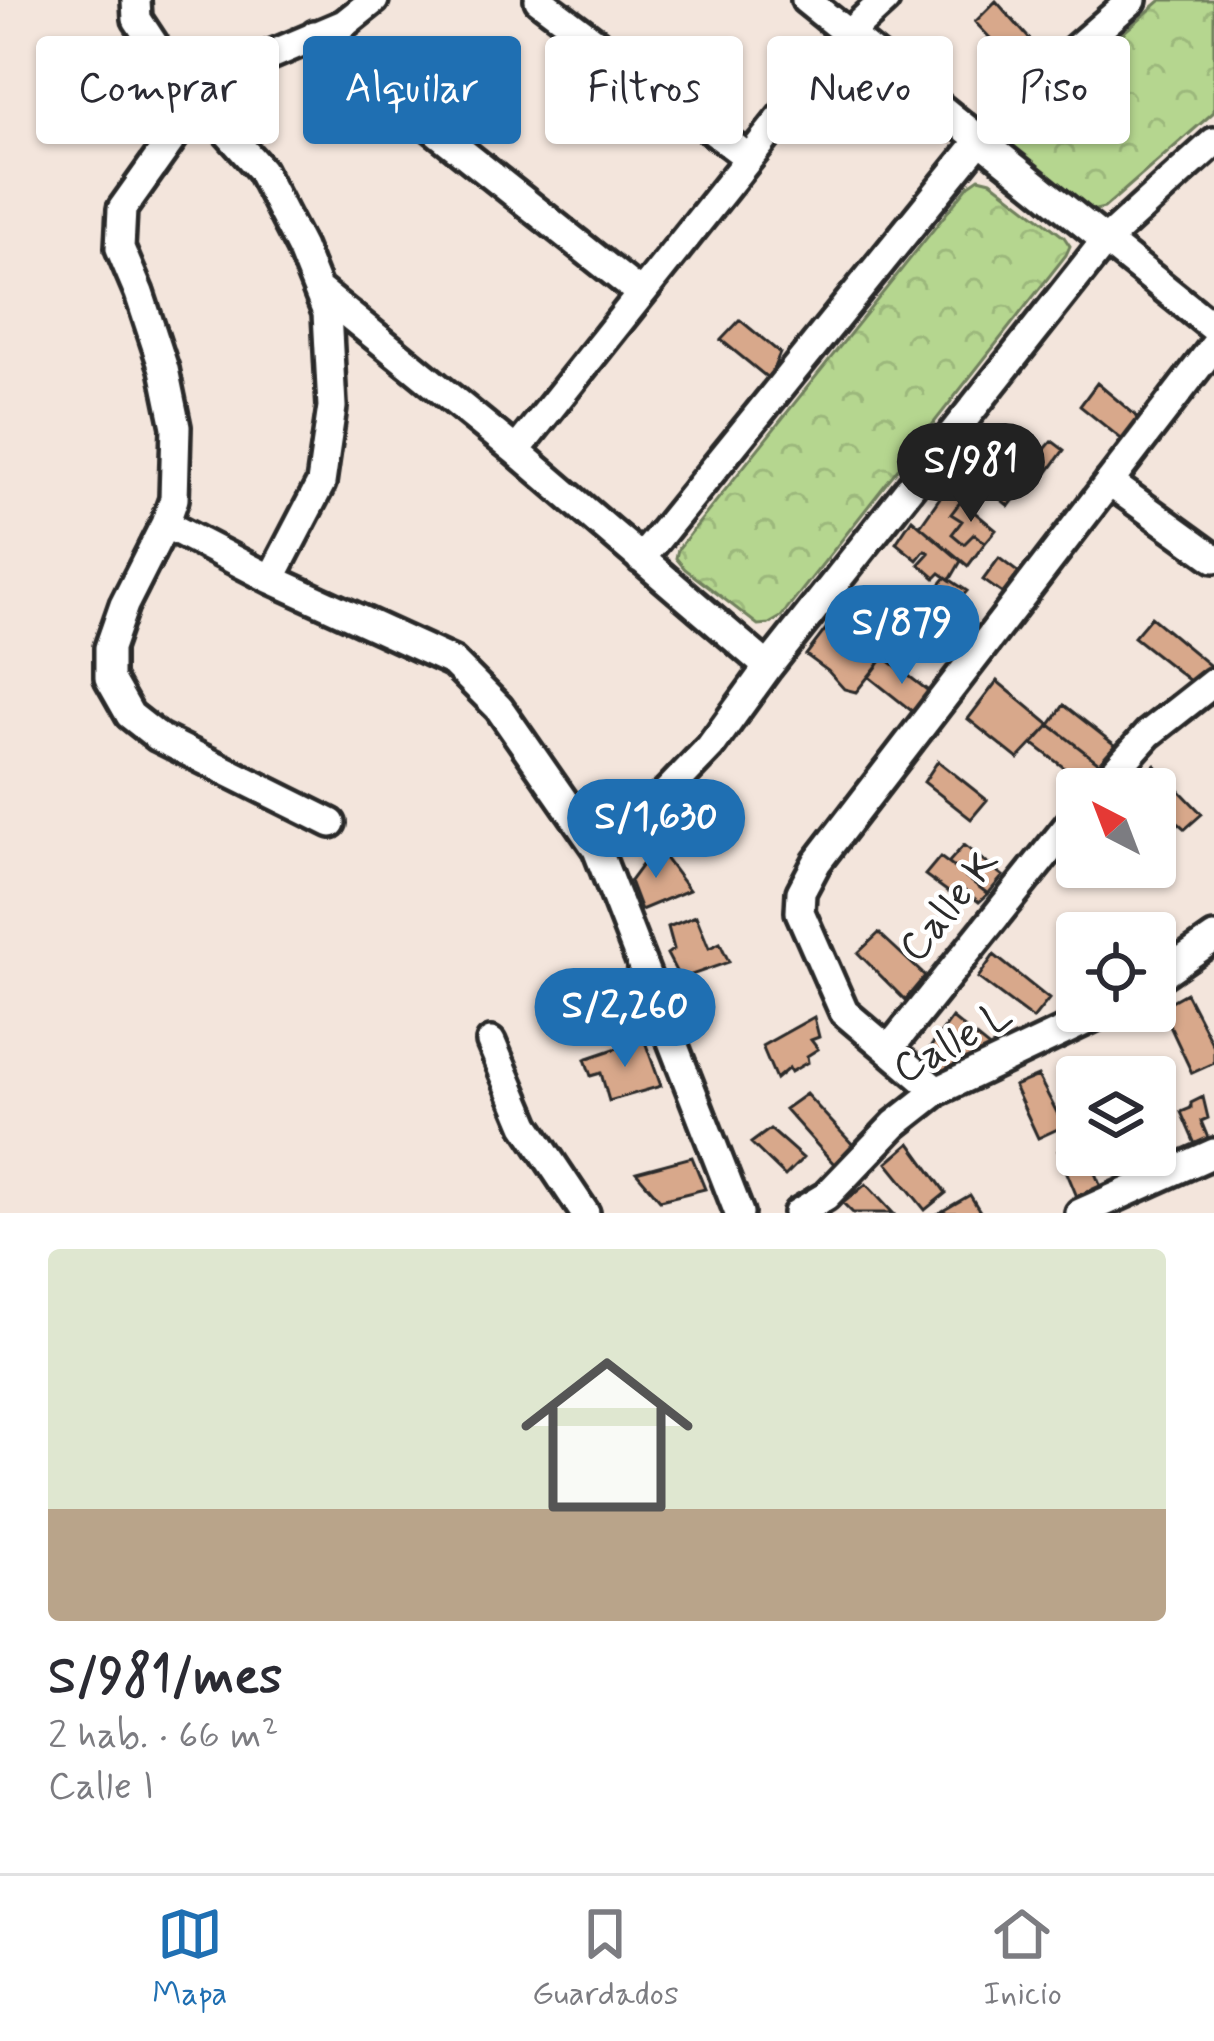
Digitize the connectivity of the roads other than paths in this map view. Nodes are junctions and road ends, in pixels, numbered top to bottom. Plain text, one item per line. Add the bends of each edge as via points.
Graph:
1 (136, 0) edge
2 (374, 0) edge
3 (539, 0) edge
4 (806, 0) edge
5 (885, 0) edge
6 (1132, 0) edge
7 (848, 34) junction
8 (315, 35) junction
9 (148, 36) edge
10 (1091, 36) edge
11 (279, 51) edge
12 (977, 138) edge
13 (1214, 142) edge
14 (168, 144) edge
15 (236, 144) edge
16 (977, 144) edge
17 (985, 144) edge
18 (749, 158) junction
19 (1105, 241) junction
20 (318, 290) junction
21 (641, 293) junction
22 (1214, 328) edge
23 (1214, 346) edge
24 (516, 451) junction
25 (1109, 482) junction
26 (165, 524) junction
27 (641, 559) junction
28 (1214, 559) edge
29 (271, 579) junction
30 (768, 667) junction
31 (1214, 682) edge
32 (1118, 768) edge
33 (331, 824) dead end
34 (1056, 841) edge
35 (597, 849) junction
36 (1214, 938) edge
37 (1176, 964) edge
38 (1062, 1032) edge
39 (491, 1042) dead end
40 (889, 1049) junction
41 (937, 1091) junction
42 (1214, 1153) edge
43 (585, 1213) edge
44 (740, 1213) edge
45 (798, 1213) edge
46 (1080, 1213) edge

1 - 9 street
2 - 8 street
3 - 18 street
4 - 7 street
5 - 7 street
6 - 10 street
7 - 12 street
7 - 18 street
8 - 11 street
8 - 21 street
13 - 19 street
14 - 26 street via 122,209 120,248 176,427 174,499
15 - 20 street via 260,170
16 - 27 street
17 - 19 street
18 - 21 street
19 - 22 street
19 - 30 street
20 - 24 street
20 - 29 street via 327,313 332,407 321,483
21 - 24 street
23 - 25 street
24 - 27 street
25 - 28 street
25 - 40 street via 801,892 800,912 844,1012
26 - 29 street
26 - 33 street via 109,648 110,679 130,715 158,737
27 - 30 street
29 - 35 street via 453,662 499,708
30 - 35 street via 710,747
31 - 32 street
34 - 40 street, Calle K
35 - 44 street
36 - 37 street
38 - 41 street, Calle L
39 - 43 street via 526,1125
40 - 41 street
41 - 45 street, Calle L
42 - 46 street

